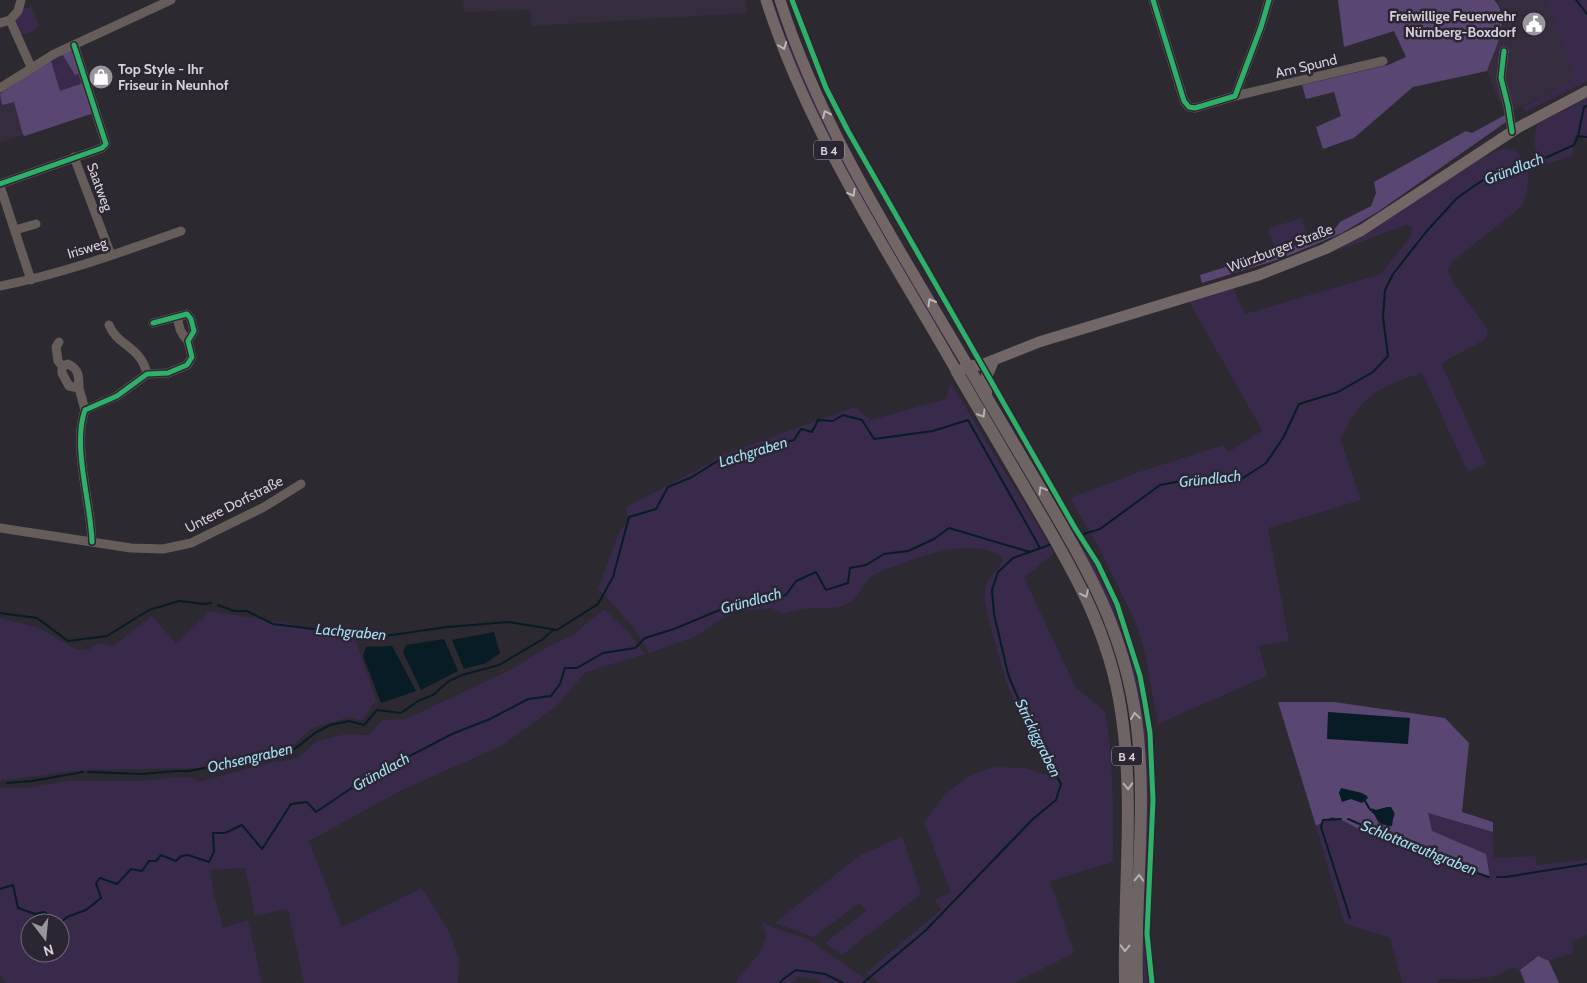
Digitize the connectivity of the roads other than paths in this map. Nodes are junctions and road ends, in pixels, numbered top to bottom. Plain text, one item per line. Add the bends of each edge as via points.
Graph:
1 (21, 0) edge
2 (171, 0) edge
3 (766, 0) edge
4 (780, 0) edge
5 (1153, 0) edge
6 (1268, 0) edge
7 (10, 20) junction
8 (0, 23) edge
9 (74, 44) junction
10 (1504, 51) dead end
11 (1383, 61) dead end
12 (32, 67) junction
13 (0, 88) edge
14 (1587, 91) edge
15 (1235, 96) junction
16 (1516, 130) junction
17 (74, 157) junction
18 (0, 185) edge
19 (36, 224) dead end
20 (15, 230) junction
21 (181, 231) dead end
22 (111, 255) junction
23 (31, 280) junction
24 (0, 286) edge
25 (178, 318) junction
26 (153, 323) dead end
27 (109, 325) dead end
28 (188, 340) junction
29 (59, 342) dead end
30 (1039, 342) junction
31 (993, 360) junction
32 (62, 366) junction
33 (968, 366) junction
34 (957, 372) junction
35 (147, 374) junction
36 (79, 388) junction
37 (986, 396) junction
38 (85, 410) junction
39 (301, 484) dead end
40 (0, 528) edge
41 (92, 542) junction
42 (1125, 983) edge
43 (1137, 983) edge

1 - 7 street via 18,12
2 - 9 street
3 -> 34 main road, B 4 via 790,66 829,150
33 -> 4 main road, B 4 via 842,145 810,77
5 - 15 street, Am Spund via 1184,101 1189,107
6 - 15 street
7 - 8 street
7 - 12 street
9 - 12 street
9 - 17 street via 106,144
10 - 16 street via 1501,78
11 - 15 street, Am Spund
12 - 13 street
14 - 16 main road, Würzburger Straße
16 - 30 main road, Würzburger Straße via 1370,225 1330,247 1259,274
17 - 18 street
17 - 22 street, Saatweg
18 - 20 street
19 - 20 street
20 - 23 street
21 - 22 street, Irisweg
22 - 23 street, Irisweg
23 - 24 street, Irisweg
25 - 26 street
25 - 28 street via 178,326
25 - 28 street via 188,314 191,319 194,331
27 - 35 street via 112,332 142,358
28 - 35 street via 192,357 187,365 168,373
29 - 32 street via 56,347
30 - 31 main road, Würzburger Straße
30 - 33 main road, Würzburger Straße via 982,357
31 - 33 main road, Würzburger Straße
31 - 37 highway via 987,375
32 - 36 street via 69,386
32 - 36 street via 75,367
33 - 34 main road, Würzburger Straße
33 - 37 highway, B 4
34 -> 42 highway, B 4 via 1085,593 1112,669 1121,709 1129,805
35 - 38 street via 118,396
36 - 38 street
43 -> 37 highway, B 4 via 1142,801 1136,718 1128,677 1098,591
38 - 41 street via 80,432
39 - 41 street, Untere Dorfstraße via 190,542 163,549
40 - 41 street, Untere Dorfstraße

